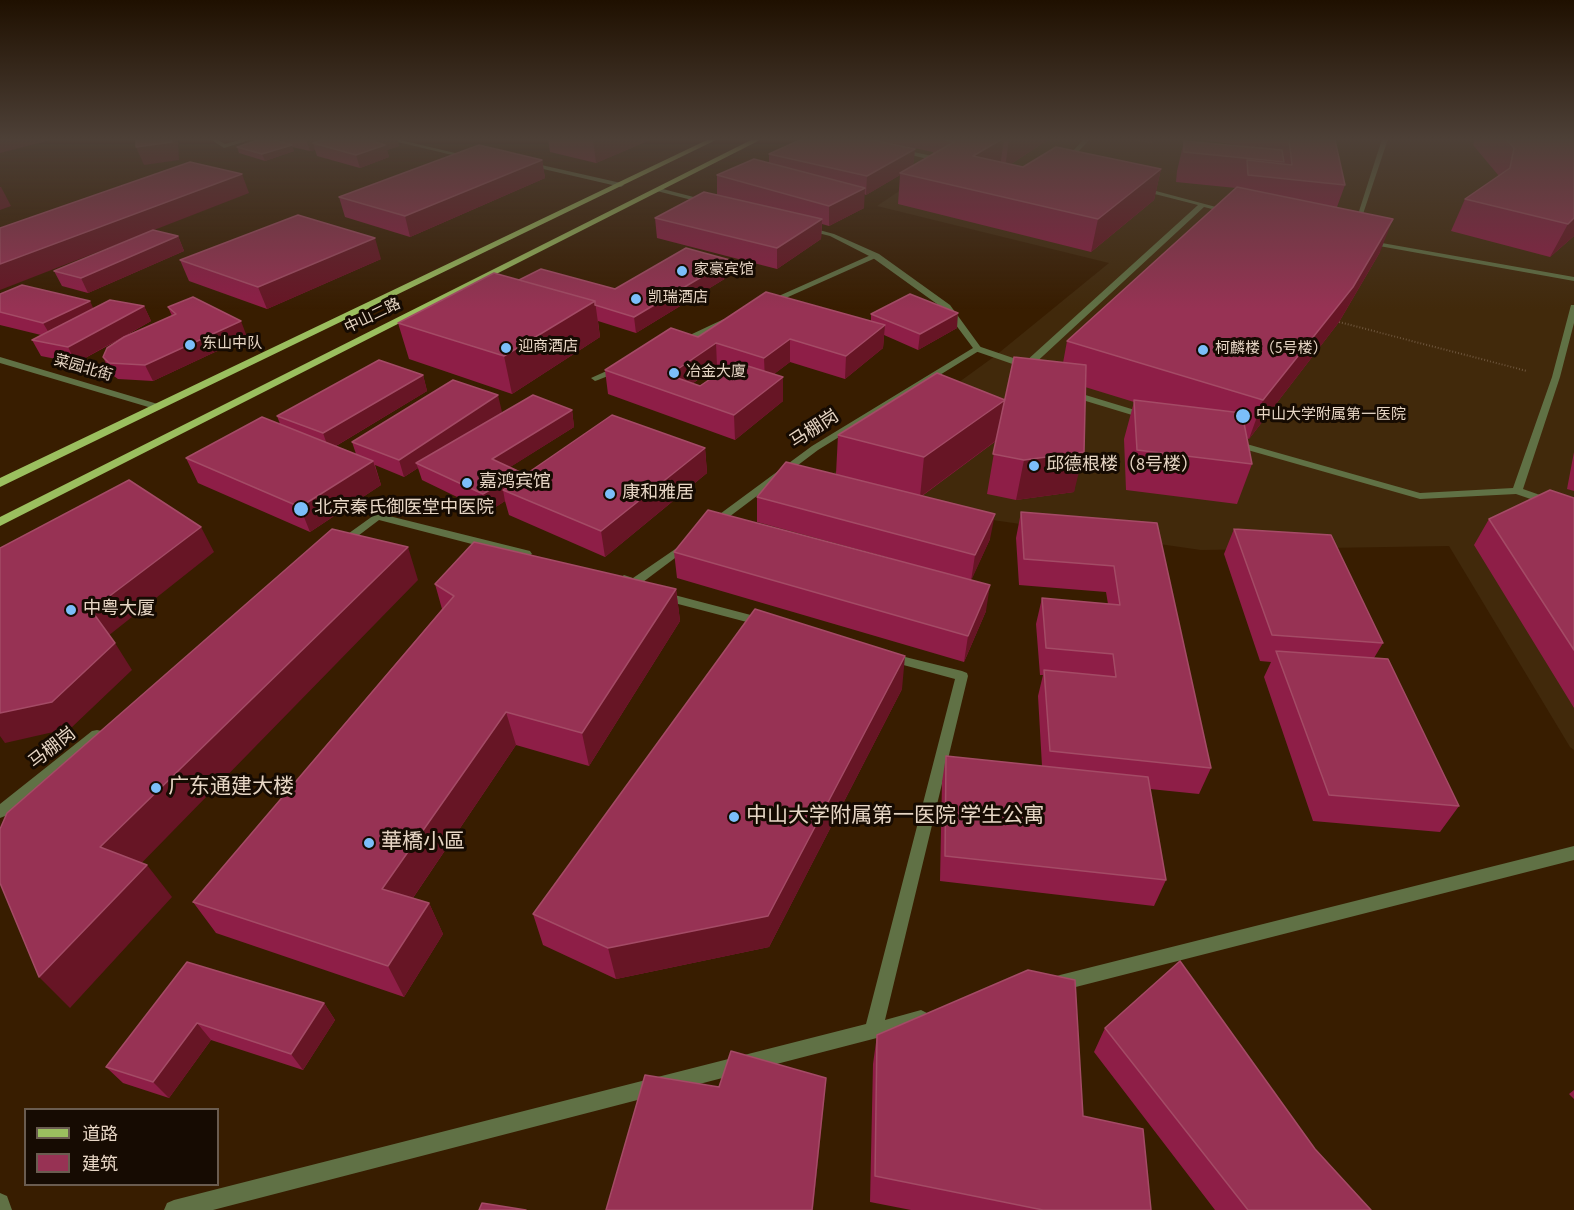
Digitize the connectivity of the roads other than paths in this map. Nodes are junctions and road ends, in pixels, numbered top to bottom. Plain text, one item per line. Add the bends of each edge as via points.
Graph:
1 (599, 195) edge
2 (647, 195) edge
3 (679, 195) edge
4 (1166, 195) edge
5 (1366, 195) edge
6 (716, 205) edge
7 (1202, 205) junction
8 (1236, 213) edge
9 (797, 226) edge
10 (1352, 239) edge
11 (1364, 241) edge
12 (876, 256) junction
13 (1574, 279) edge
14 (1574, 307) edge
15 (756, 308) edge
16 (734, 318) edge
17 (670, 346) edge
18 (978, 349) junction
19 (0, 360) edge
20 (627, 364) edge
21 (595, 378) dead end
22 (1058, 390) edge
23 (158, 407) junction
24 (1155, 420) edge
25 (1222, 440) edge
26 (0, 483) edge
27 (1516, 491) junction
28 (1574, 511) edge
29 (0, 522) edge
30 (702, 533) edge
31 (692, 540) edge
32 (330, 553) edge
33 (534, 556) edge
34 (613, 576) edge
35 (644, 588) junction
36 (779, 627) edge
37 (870, 651) edge
38 (104, 730) edge
39 (0, 812) edge
40 (1574, 853) edge
41 (1046, 987) edge
42 (942, 1013) edge
43 (873, 1031) junction
44 (0, 1203) edge
45 (2, 1210) edge
46 (174, 1210) edge

1 - 23 main road, 中山二路
2 - 29 main road, 中山二路
3 - 6 street
4 - 7 street
5 - 10 street
7 - 8 street
7 - 18 street via 1029,370
9 - 12 street via 832,235
11 - 13 street
12 - 15 street
12 - 18 street via 947,307
14 - 27 street via 1556,377
16 - 17 street
18 - 30 street, 马棚岗 via 815,448
19 - 23 street, 菜园北街
20 - 21 street
22 - 24 street
23 - 26 main road, 中山二路
25 - 27 street via 1420,496
27 - 28 street
31 - 35 street
32 - 33 street via 377,516
34 - 35 street
35 - 36 street
37 - 43 street via 962,676
38 - 39 street, 马棚岗
40 - 41 street
42 - 43 street
43 - 46 street
44 - 45 street

